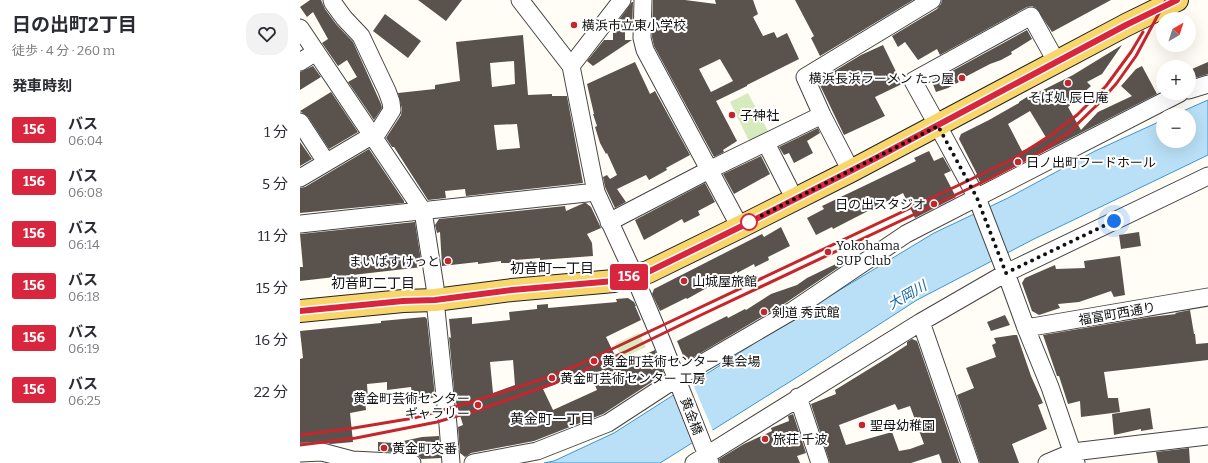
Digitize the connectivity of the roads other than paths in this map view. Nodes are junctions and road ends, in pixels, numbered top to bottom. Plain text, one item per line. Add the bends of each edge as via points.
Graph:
1 (332, 0) edge
2 (520, 0) edge
3 (622, 0) edge
4 (643, 0) edge
5 (932, 0) edge
6 (1148, 0) edge
7 (1177, 0) edge
8 (300, 28) edge
9 (316, 52) junction
10 (1051, 52) junction
11 (300, 62) edge
12 (571, 66) junction
13 (1208, 84) edge
14 (1196, 88) edge
15 (1166, 100) edge
16 (822, 115) junction
17 (936, 121) junction
18 (300, 122) edge
19 (372, 136) junction
20 (766, 143) junction
21 (326, 162) junction
22 (848, 165) junction
23 (709, 170) junction
24 (1208, 176) edge
25 (300, 178) edge
26 (789, 188) junction
27 (596, 192) junction
28 (977, 198) junction
29 (423, 210) junction
30 (737, 221) junction
31 (609, 222) junction
32 (300, 224) edge
33 (631, 271) junction
34 (1006, 273) junction
35 (435, 293) junction
36 (1208, 297) edge
37 (300, 300) edge
38 (300, 311) edge
39 (921, 322) junction
40 (1026, 328) junction
41 (677, 378) junction
42 (798, 397) junction
43 (1208, 436) edge
44 (300, 453) edge
45 (1074, 457) edge
46 (703, 460) edge
47 (412, 463) edge
48 (451, 463) edge
49 (473, 463) edge
50 (820, 463) edge
51 (970, 463) edge
52 (1047, 463) edge

1 - 19 street via 361,36 391,102 392,110 378,132
2 - 12 street
3 - 12 street
4 - 23 street via 642,38 645,50
5 - 16 street via 805,77
6 - 10 main road
7 - 17 main road
8 - 9 street
9 - 11 street
9 - 19 street
10 - 17 main road
10 - 17 street via 1031,16 913,81
12 - 27 street, 黄金橋
13 - 14 street
15 - 28 street
16 - 20 street
16 - 22 street
17 - 22 main road
17 - 28 street
18 - 21 street
19 - 21 street
19 - 29 street
20 - 23 street
20 - 26 street
21 - 25 street
22 - 26 main road
22 - 30 main road
23 - 30 street
23 - 31 street
24 - 34 street
26 - 30 main road
27 - 29 street
27 - 31 street, 黄金橋
28 - 34 street
28 - 41 street via 906,234 792,311
29 - 32 street
29 - 35 street
30 - 33 main road via 644,261
31 - 33 street, 黄金橋
33 - 35 main road via 614,281 512,290
33 - 41 street, 黄金橋
34 - 39 street
34 - 40 street
35 - 37 main road
35 - 38 main road via 403,301
35 - 48 street
36 - 40 street, 福富町西通り
39 - 42 street
39 - 51 street
40 - 45 street
41 - 46 street, 黄金橋
41 - 49 street via 608,423 537,451
42 - 46 street
42 - 50 street
43 - 45 street
44 - 47 street via 322,452 352,460
45 - 52 street

